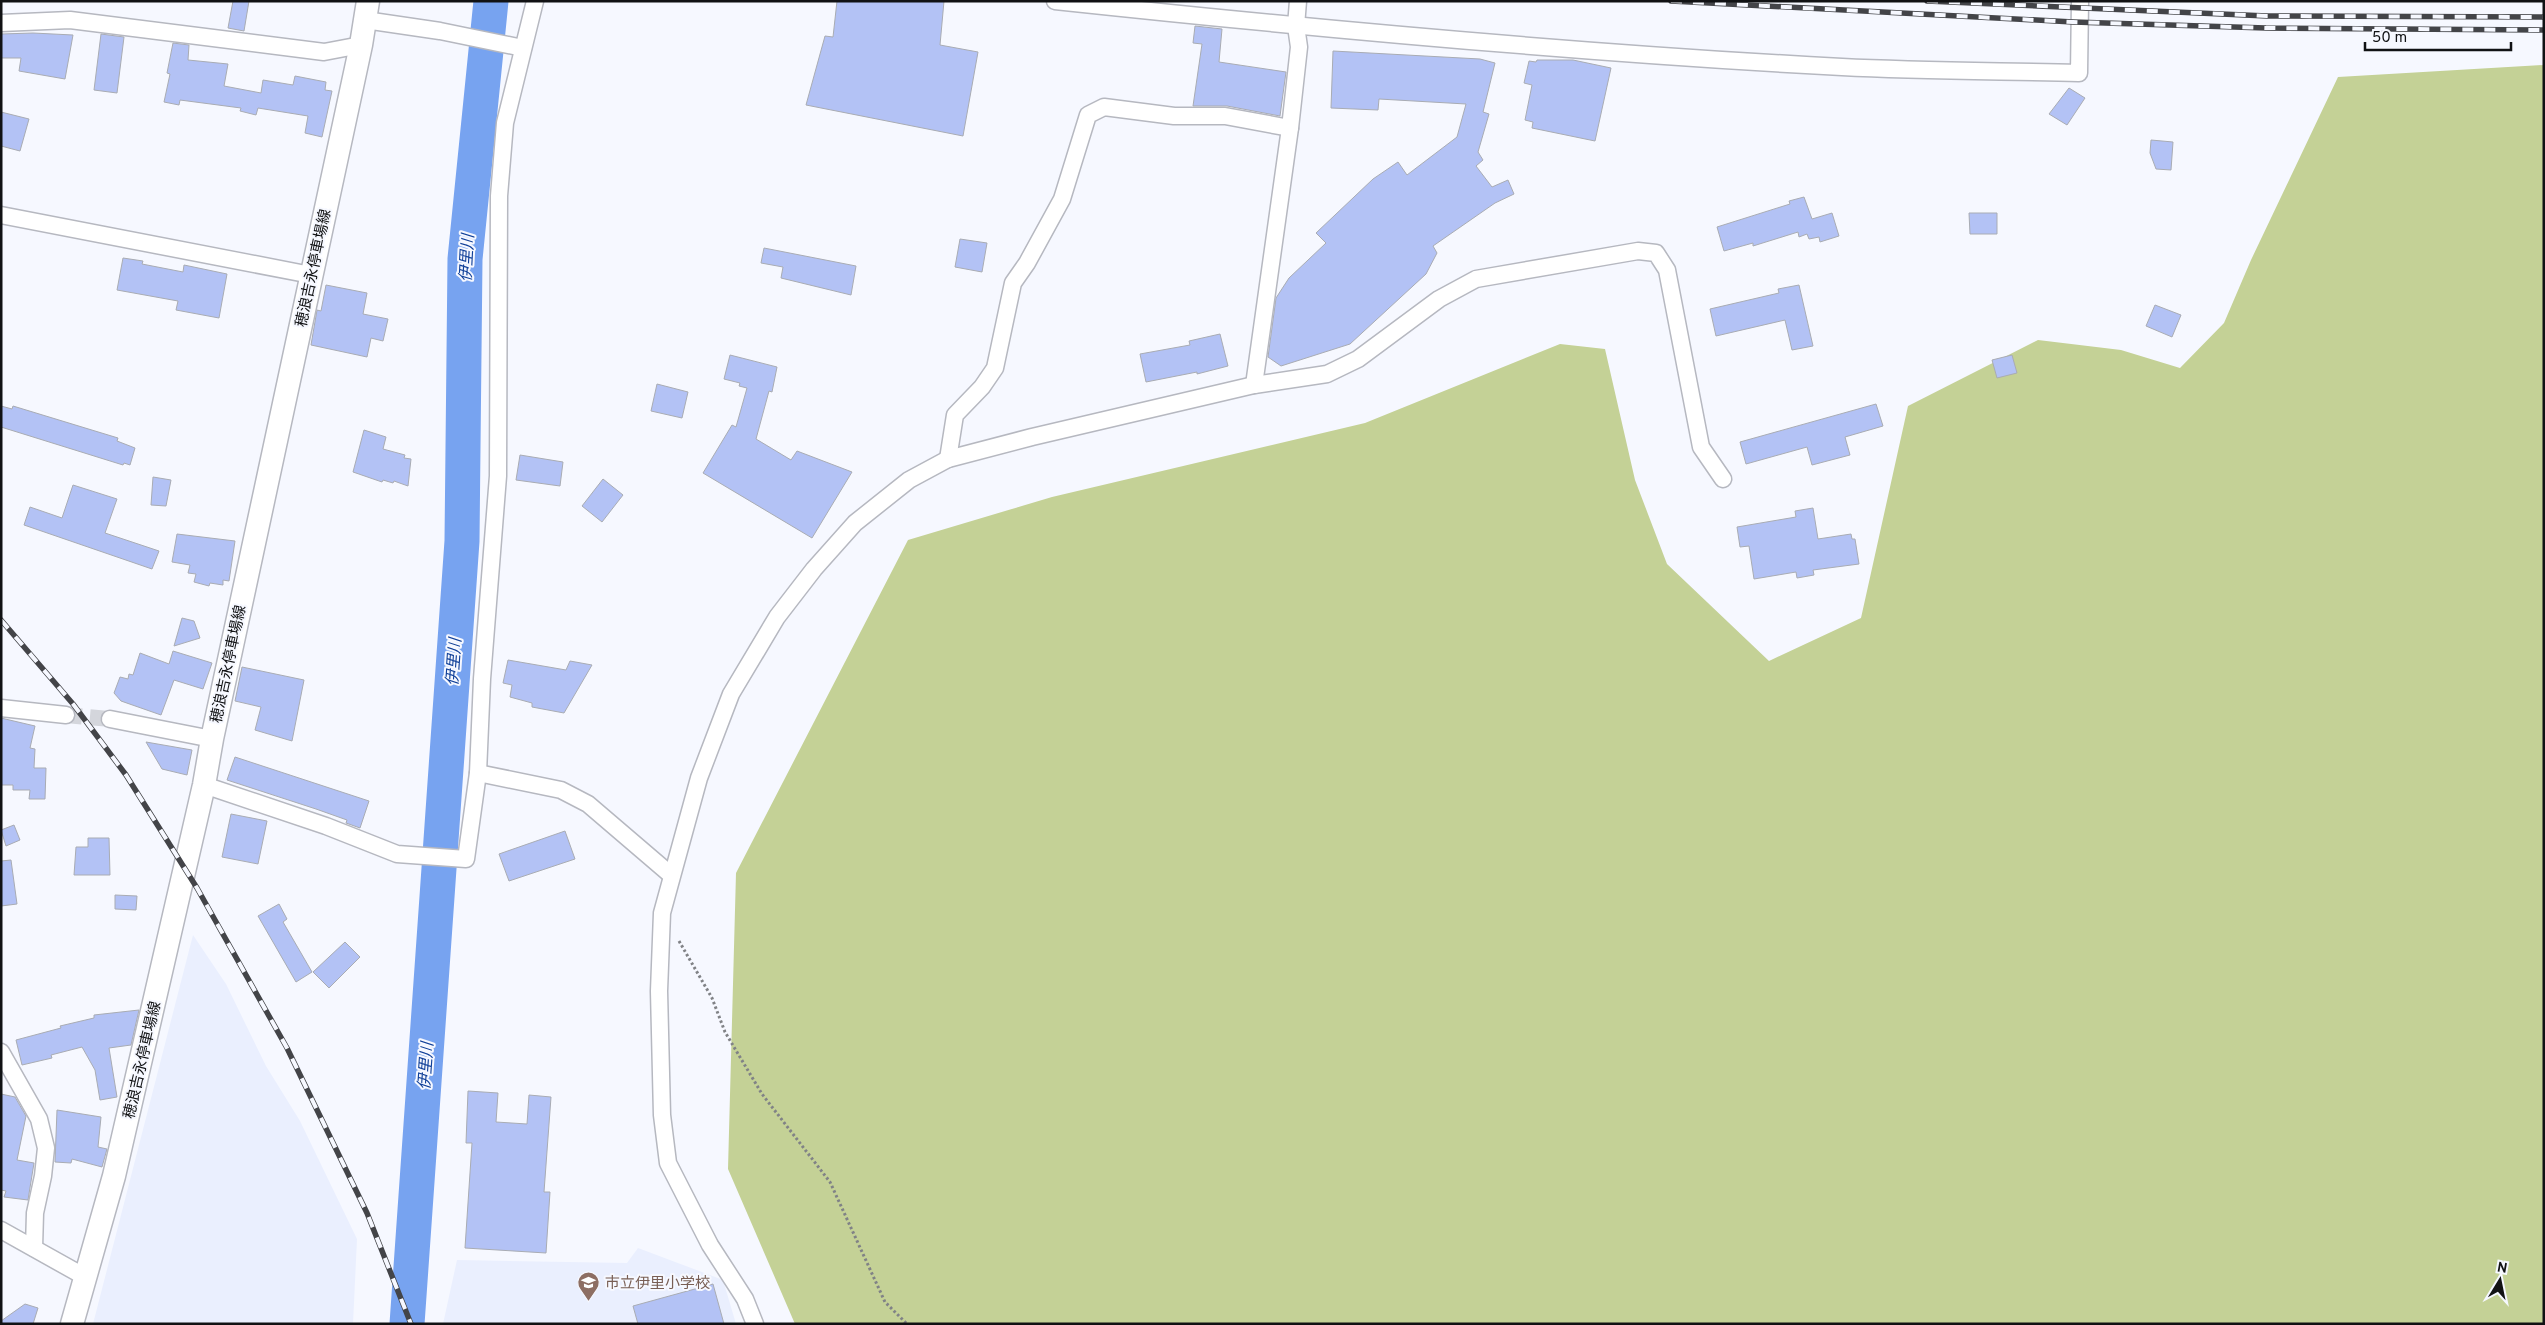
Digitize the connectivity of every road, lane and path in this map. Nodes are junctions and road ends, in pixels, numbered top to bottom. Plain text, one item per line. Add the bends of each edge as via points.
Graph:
1 (535, 1) edge
2 (1055, 1) edge
3 (1298, 1) edge
4 (2080, 1) edge
5 (366, 10) edge
6 (1, 23) edge
7 (1296, 26) junction
8 (361, 45) junction
9 (523, 47) junction
10 (1290, 128) junction
11 (1, 215) edge
12 (311, 275) junction
13 (1254, 385) junction
14 (948, 459) junction
15 (1723, 479) dead end
16 (1, 708) edge
17 (66, 715) tunnel mouth
18 (110, 719) tunnel mouth
19 (212, 739) junction
20 (478, 773) junction
21 (204, 785) junction
22 (671, 875) junction
23 (662, 913) junction
24 (1, 1052) edge
25 (1, 1230) edge
26 (34, 1248) junction
27 (87, 1278) junction
28 (72, 1324) edge
29 (755, 1324) edge
30 (908, 1324) edge

1 - 9 street
2 - 7 street
3 - 7 street
4 - 7 street via 2079,73 1844,67 1628,54
5 - 8 main road, 穂浪吉永停車場線
5 - 9 street
6 - 8 street via 70,20 324,52
7 - 10 street via 1299,47
8 - 12 main road, 穂浪吉永停車場線
9 - 20 street via 505,123 499,196 498,476
10 - 13 street
10 - 14 street via 1225,116 1174,116 1104,107 1088,115 1062,199 1013,282 995,368 955,415
11 - 12 street
12 - 19 main road, 穂浪吉永停車場線
13 - 14 street
13 - 15 street via 1327,374 1358,359 1439,299 1476,279 1638,251 1656,253 1667,270 1701,447
14 - 22 street via 909,480 855,523 777,617 731,694 699,778
16 - 17 street
18 - 19 street
19 - 21 main road, 穂浪吉永停車場線
20 - 21 street via 466,859 396,854 326,826
20 - 22 street via 561,790 588,804
21 - 27 main road, 穂浪吉永停車場線 via 144,1055
22 - 23 street
23 - 29 street via 659,991 662,1115 668,1163 710,1245 745,1299
23 - 30 path via 712,998 725,1032 762,1094 830,1182 885,1302
24 - 26 street via 39,1119 46,1148 44,1176 35,1213
25 - 26 street
26 - 27 street
27 - 28 main road, 穂浪吉永停車場線

